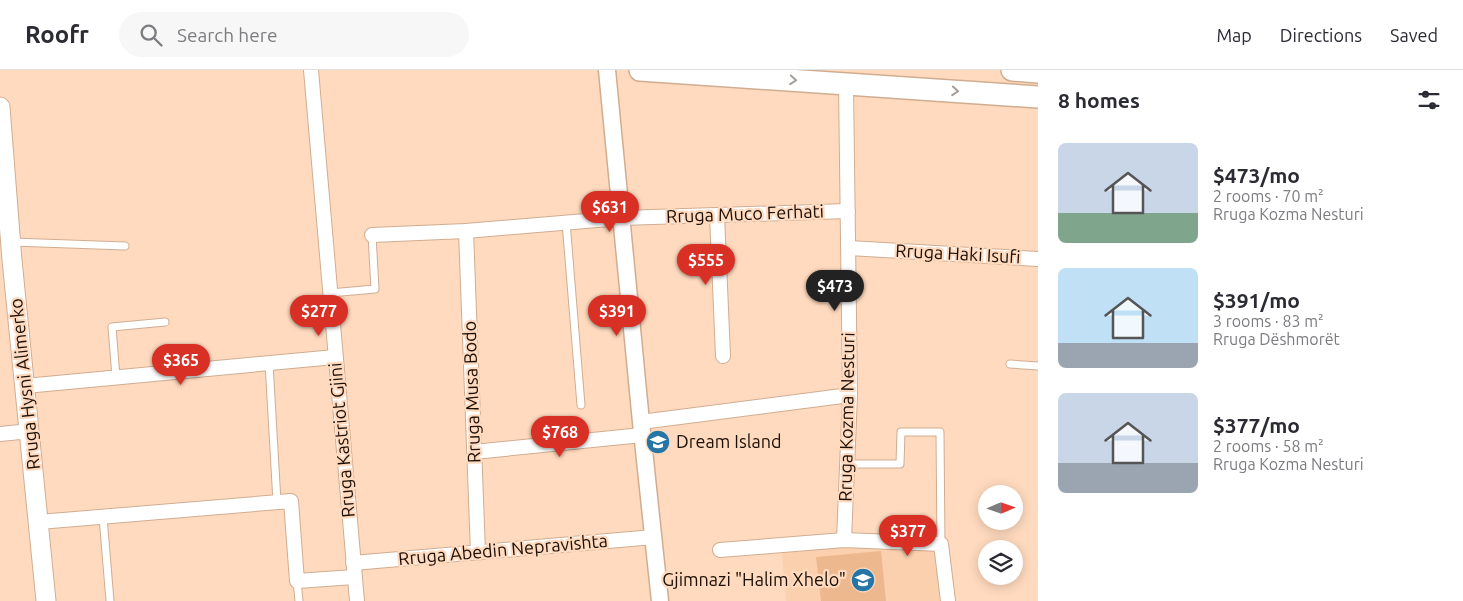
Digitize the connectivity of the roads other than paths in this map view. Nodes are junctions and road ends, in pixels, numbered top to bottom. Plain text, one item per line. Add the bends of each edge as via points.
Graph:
1 (310, 70) edge
2 (607, 70) edge
3 (640, 70) edge
4 (1012, 70) edge
5 (1038, 72) edge
6 (846, 84) junction
7 (1038, 96) edge
8 (0, 107) edge
9 (848, 212) junction
10 (718, 215) junction
11 (621, 218) junction
12 (566, 222) junction
13 (466, 231) junction
14 (372, 235) joint
15 (125, 246) dead end
16 (849, 248) junction
17 (9, 254) junction
18 (1038, 259) edge
19 (330, 293) junction
20 (165, 322) dead end
21 (723, 356) dead end
22 (335, 357) junction
23 (269, 363) junction
24 (1010, 364) dead end
25 (1038, 366) edge
26 (116, 377) junction
27 (25, 386) junction
28 (850, 395) junction
29 (581, 405) dead end
30 (642, 429) junction
31 (30, 431) junction
32 (0, 434) edge
33 (474, 452) junction
34 (847, 464) junction
35 (277, 502) junction
36 (103, 517) junction
37 (39, 522) junction
38 (654, 537) junction
39 (844, 540) junction
40 (941, 544) junction
41 (720, 550) dead end
42 (478, 553) junction
43 (353, 570) junction
44 (298, 581) junction
45 (46, 601) edge
46 (110, 601) edge
47 (299, 601) edge
48 (357, 601) edge
49 (660, 601) edge
50 (948, 601) edge

1 - 19 street, Rruga Kastriot Gjini
2 - 11 street
3 -> 6 main road
4 - 5 main road
6 -> 7 main road
6 - 9 street, Rruga Kozma Nesturi
8 - 17 main road, Rruga Hysni Alimerko
9 - 10 street, Rruga Muco Ferhati
9 - 16 street, Rruga Kozma Nesturi
10 - 11 street, Rruga Muco Ferhati
10 - 21 street
11 - 12 street, Rruga Muco Ferhati
11 - 30 street
12 - 13 street, Rruga Muco Ferhati
12 - 29 lane
13 - 14 street, Rruga Muco Ferhati
13 - 33 street, Rruga Musa Bodo
14 - 19 lane via 375,289
15 - 17 lane
16 - 18 street, Rruga Haki Isufi
16 - 28 street, Rruga Kozma Nesturi
17 - 27 main road, Rruga Hysni Alimerko
19 - 22 street, Rruga Kastriot Gjini
20 - 26 lane via 112,327
22 - 23 street
22 - 43 street, Rruga Kastriot Gjini
23 - 26 street
23 - 35 lane
24 - 25 lane
26 - 27 street
27 - 31 main road, Rruga Hysni Alimerko
28 - 30 street
28 - 34 street, Rruga Kozma Nesturi
30 - 33 street
30 - 38 street
31 - 32 street
31 - 37 main road, Rruga Hysni Alimerko
33 - 42 street, Rruga Musa Bodo
34 - 39 street, Rruga Kozma Nesturi
34 - 40 lane via 900,464 900,432 940,432
35 - 36 street
35 - 44 street via 291,501
36 - 37 street
36 - 46 lane
37 - 45 main road, Rruga Hysni Alimerko
38 - 42 street, Rruga Abedin Nepravishta
38 - 49 street
39 - 40 street
39 - 41 street
40 - 50 street
42 - 43 street, Rruga Abedin Nepravishta
43 - 44 street, Rruga Abedin Nepravishta
43 - 48 street, Rruga Kastriot Gjini
44 - 47 lane

